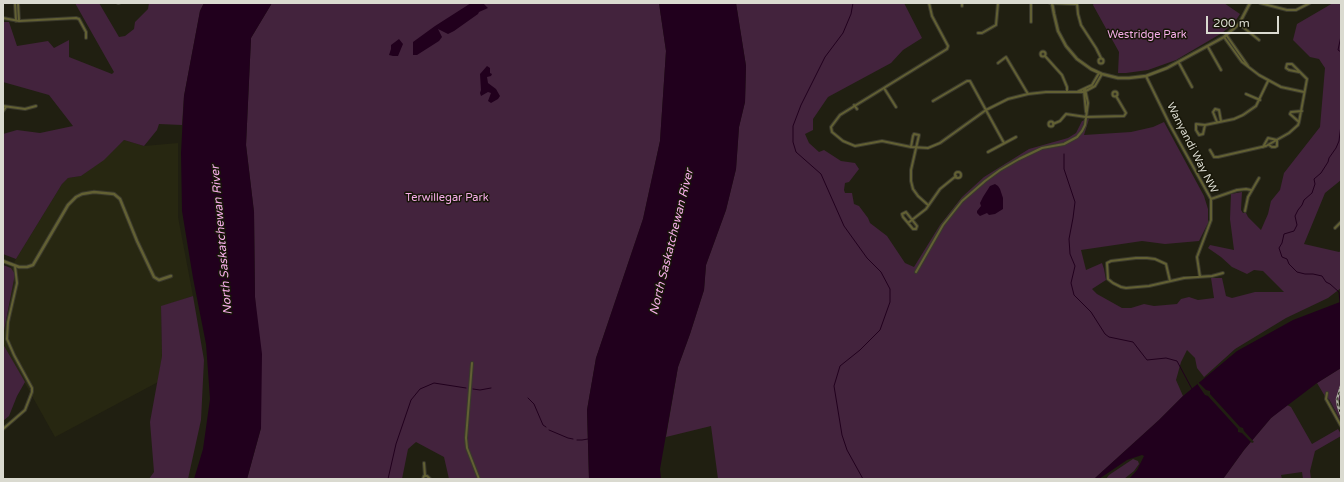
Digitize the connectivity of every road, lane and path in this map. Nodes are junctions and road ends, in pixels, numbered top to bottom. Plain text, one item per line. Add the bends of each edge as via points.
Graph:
1 (15, 3) edge
2 (18, 3) edge
3 (929, 3) edge
4 (998, 3) edge
5 (1031, 3) edge
6 (1052, 3) edge
7 (1250, 3) edge
8 (1260, 3) edge
9 (1310, 3) edge
10 (1076, 4) edge
11 (1270, 4) edge
12 (3, 18) edge
13 (17, 21) junction
14 (1031, 22) dead end
15 (1239, 24) junction
16 (978, 33) dead end
17 (1225, 36) junction
18 (86, 38) dead end
19 (1259, 40) dead end
20 (1208, 47) junction
21 (1045, 56) dead end
22 (1101, 58) dead end
23 (998, 63) dead end
24 (1179, 63) junction
25 (1221, 70) dead end
26 (1299, 72) junction
27 (1100, 74) junction
28 (1146, 76) junction
29 (1268, 81) junction
30 (1192, 87) dead end
31 (884, 88) junction
32 (1085, 91) junction
33 (1067, 92) junction
34 (1304, 92) junction
35 (1028, 94) junction
36 (1246, 94) dead end
37 (1116, 96) dead end
38 (1260, 100) junction
39 (933, 101) dead end
40 (854, 105) junction
41 (3, 106) edge
42 (36, 106) dead end
43 (6, 107) junction
44 (896, 107) dead end
45 (857, 109) dead end
46 (986, 110) junction
47 (3, 111) edge
48 (1302, 111) junction
49 (1086, 117) junction
50 (1221, 121) junction
51 (1217, 122) junction
52 (1299, 122) junction
53 (1053, 124) dead end
54 (1205, 126) junction
55 (1016, 137) dead end
56 (1277, 140) junction
57 (1004, 143) junction
58 (1269, 145) junction
59 (911, 147) junction
60 (915, 147) junction
61 (1263, 147) junction
62 (1210, 150) dead end
63 (988, 152) dead end
64 (956, 176) dead end
65 (1259, 178) dead end
66 (1251, 190) junction
67 (1211, 199) junction
68 (928, 205) junction
69 (1245, 211) dead end
70 (913, 219) junction
71 (1341, 222) edge
72 (908, 223) junction
73 (1335, 228) dead end
74 (3, 261) edge
75 (15, 266) junction
76 (916, 272) dead end
77 (1223, 273) dead end
78 (171, 276) dead end
79 (1200, 276) junction
80 (1170, 281) junction
81 (472, 363) dead end
82 (1327, 393) dead end
83 (1341, 426) edge
84 (3, 429) edge
85 (424, 463) dead end
86 (426, 476) junction
87 (422, 479) edge
88 (430, 479) edge
89 (479, 479) edge

1 - 13 street
2 - 13 street
3 - 31 street via 932,16 948,46 947,49
4 - 16 street via 996,25
5 - 14 street
6 - 10 street
6 - 27 street via 1055,23 1066,46 1077,59
7 - 15 street
8 - 11 street
9 - 11 street via 1296,10 1287,10
10 - 22 street via 1081,25
12 - 13 street
13 - 18 street via 76,18 84,28
15 - 17 street
15 - 19 street
17 - 20 street
17 - 29 street via 1242,62
20 - 24 street
20 - 25 street
21 - 33 street via 1062,76
23 - 35 street via 1006,57
24 - 28 street
24 - 30 street
26 - 26 street via 1292,64 1287,64 1286,68
26 - 34 street via 1307,79
27 - 28 street via 1123,78
27 - 32 street
28 - 67 street, Wanyandi Way NW
29 - 34 street via 1287,90
29 - 38 street
31 - 40 street
31 - 44 street
32 - 33 street
32 - 49 street
33 - 35 street
34 - 48 street
35 - 46 street
36 - 38 street
37 - 49 street via 1126,113 1124,116
38 - 50 street via 1243,115
39 - 46 street via 970,81
40 - 45 street
40 - 59 street via 840,115 831,127 832,132 843,142 855,146 882,141
41 - 43 street
42 - 43 street via 25,109
43 - 47 street
46 - 57 street
46 - 60 street via 940,143 928,148
48 - 52 street
48 - 52 street via 1290,114
49 - 53 street via 1066,114
49 - 76 street via 1082,131 1077,137 1064,144 1042,148 1019,159 985,181 962,201 943,225
50 - 51 street
50 - 51 street via 1219,110 1215,108 1213,112
51 - 54 street
52 - 56 street via 1289,133
54 - 54 street via 1196,124 1199,135 1203,134
55 - 57 street
56 - 58 street
56 - 58 street via 1275,147
56 - 61 street via 1266,139
57 - 63 street
58 - 61 street
59 - 60 street
59 - 60 street via 914,134 919,135
60 - 68 street via 911,181 913,189
61 - 62 street via 1218,157 1214,157
64 - 68 street via 944,185
65 - 66 street
66 - 67 street via 1237,190
66 - 69 street
67 - 79 street, Wanyandi Way NW via 1211,220 1197,257
68 - 70 street
70 - 72 street
70 - 72 street via 918,226 916,229
70 - 72 street via 908,214 902,214
71 - 73 street
74 - 75 street
75 - 78 street via 33,265 68,205 76,197 94,192 114,194 120,199 154,277 158,280
75 - 84 street via 17,283 8,322 7,339 32,392 25,410
77 - 79 street
79 - 80 street
80 - 80 street via 1149,286 1121,287 1108,279 1107,263 1136,258 1155,259 1166,264
81 - 89 street via 466,438
82 - 83 street via 1326,399
85 - 86 street
86 - 87 street
86 - 88 street

